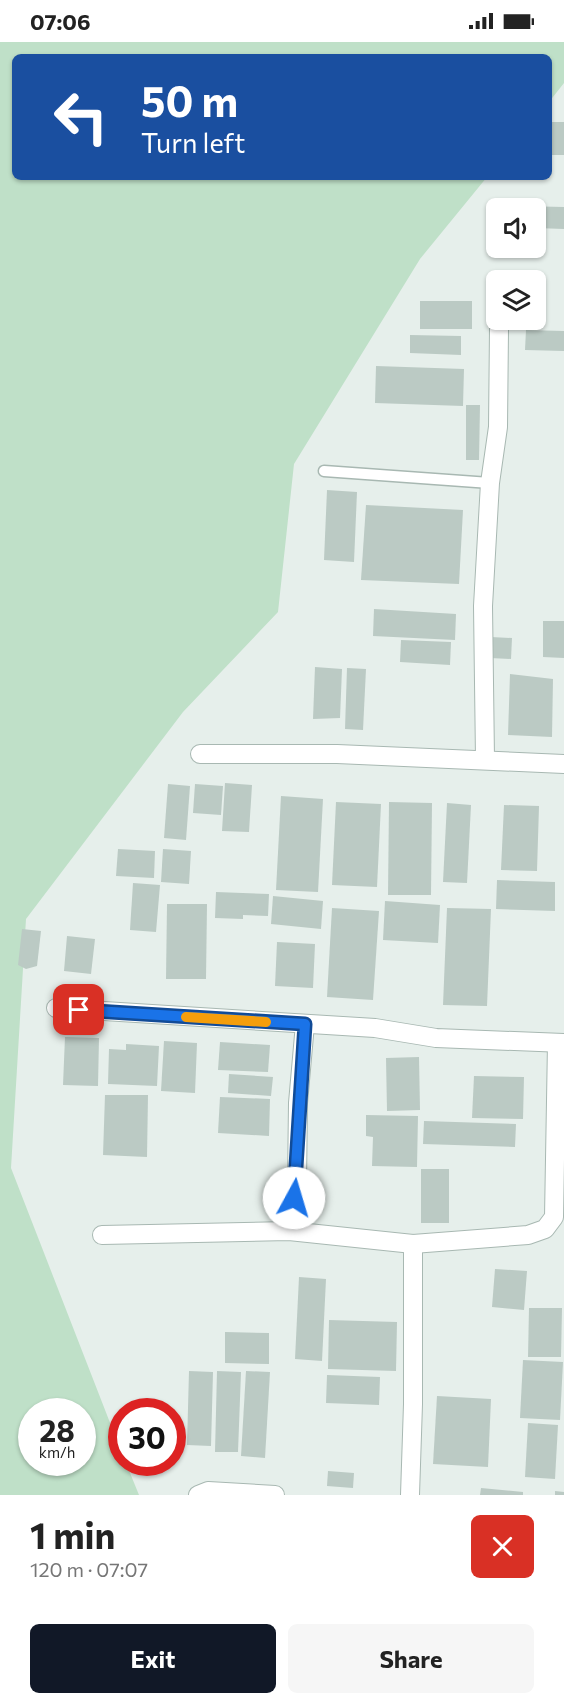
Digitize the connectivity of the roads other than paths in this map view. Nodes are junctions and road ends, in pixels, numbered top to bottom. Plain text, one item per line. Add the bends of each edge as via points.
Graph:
1 (499, 330) edge
2 (324, 471) dead end
3 (490, 483) junction
4 (200, 754) dead end
5 (485, 759) junction
6 (564, 764) edge
7 (56, 1008) dead end
8 (305, 1024) junction
9 (560, 1043) edge
10 (288, 1231) junction
11 (102, 1235) dead end
12 (412, 1244) junction
13 (198, 1495) edge
14 (275, 1495) edge
15 (410, 1495) edge

1 - 3 street via 498,417
2 - 3 lane
3 - 5 street via 483,606
4 - 5 street
5 - 6 street
7 - 8 street
8 - 9 street via 375,1028 436,1038
8 - 10 street via 297,1182
9 - 12 street via 554,1218 545,1229 528,1235
10 - 11 street
10 - 12 street
12 - 15 street
13 - 14 street via 208,1491

